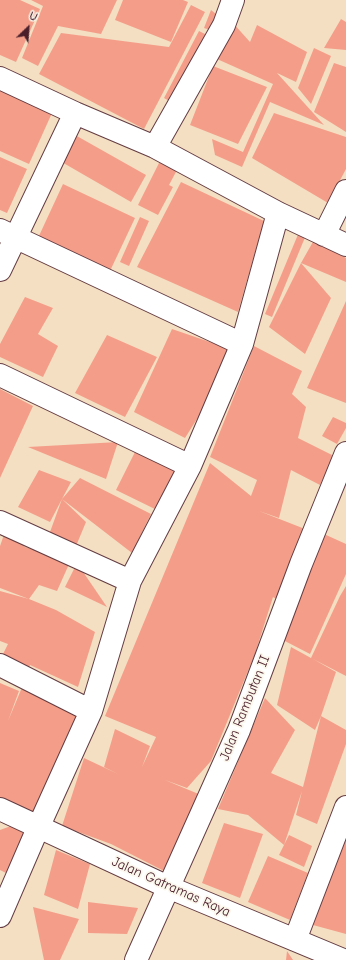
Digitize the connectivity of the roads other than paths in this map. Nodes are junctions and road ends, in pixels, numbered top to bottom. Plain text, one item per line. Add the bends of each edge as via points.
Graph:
1 (233, 0) edge
2 (0, 78) edge
3 (76, 113) junction
4 (155, 147) junction
5 (346, 191) edge
6 (278, 213) junction
7 (8, 234) edge
8 (324, 235) junction
9 (346, 245) edge
10 (0, 270) edge
11 (242, 344) junction
12 (0, 375) edge
13 (346, 453) edge
14 (190, 466) junction
15 (0, 522) edge
16 (130, 580) junction
17 (0, 664) edge
18 (91, 711) junction
19 (346, 807) edge
20 (0, 809) edge
21 (38, 828) junction
22 (168, 887) junction
23 (0, 916) edge
24 (295, 940) junction
25 (136, 960) edge
26 (343, 960) edge

1 - 4 street via 224,25
2 - 3 street
3 - 4 street
3 - 7 street
4 - 6 street
5 - 8 street
6 - 8 street
6 - 11 street
7 - 10 street
7 - 11 street
8 - 9 street
11 - 14 street
12 - 14 street
13 - 22 street, Jalan Rambutan II via 239,730
14 - 16 street
15 - 16 street
16 - 18 street
17 - 18 street
18 - 21 street
19 - 24 street
20 - 21 street, Jalan Gatramas Raya
21 - 22 street, Jalan Gatramas Raya
21 - 23 street
22 - 24 street, Jalan Gatramas Raya
22 - 25 street, Jalan Rambutan II
24 - 26 street, Jalan Gatramas Raya

